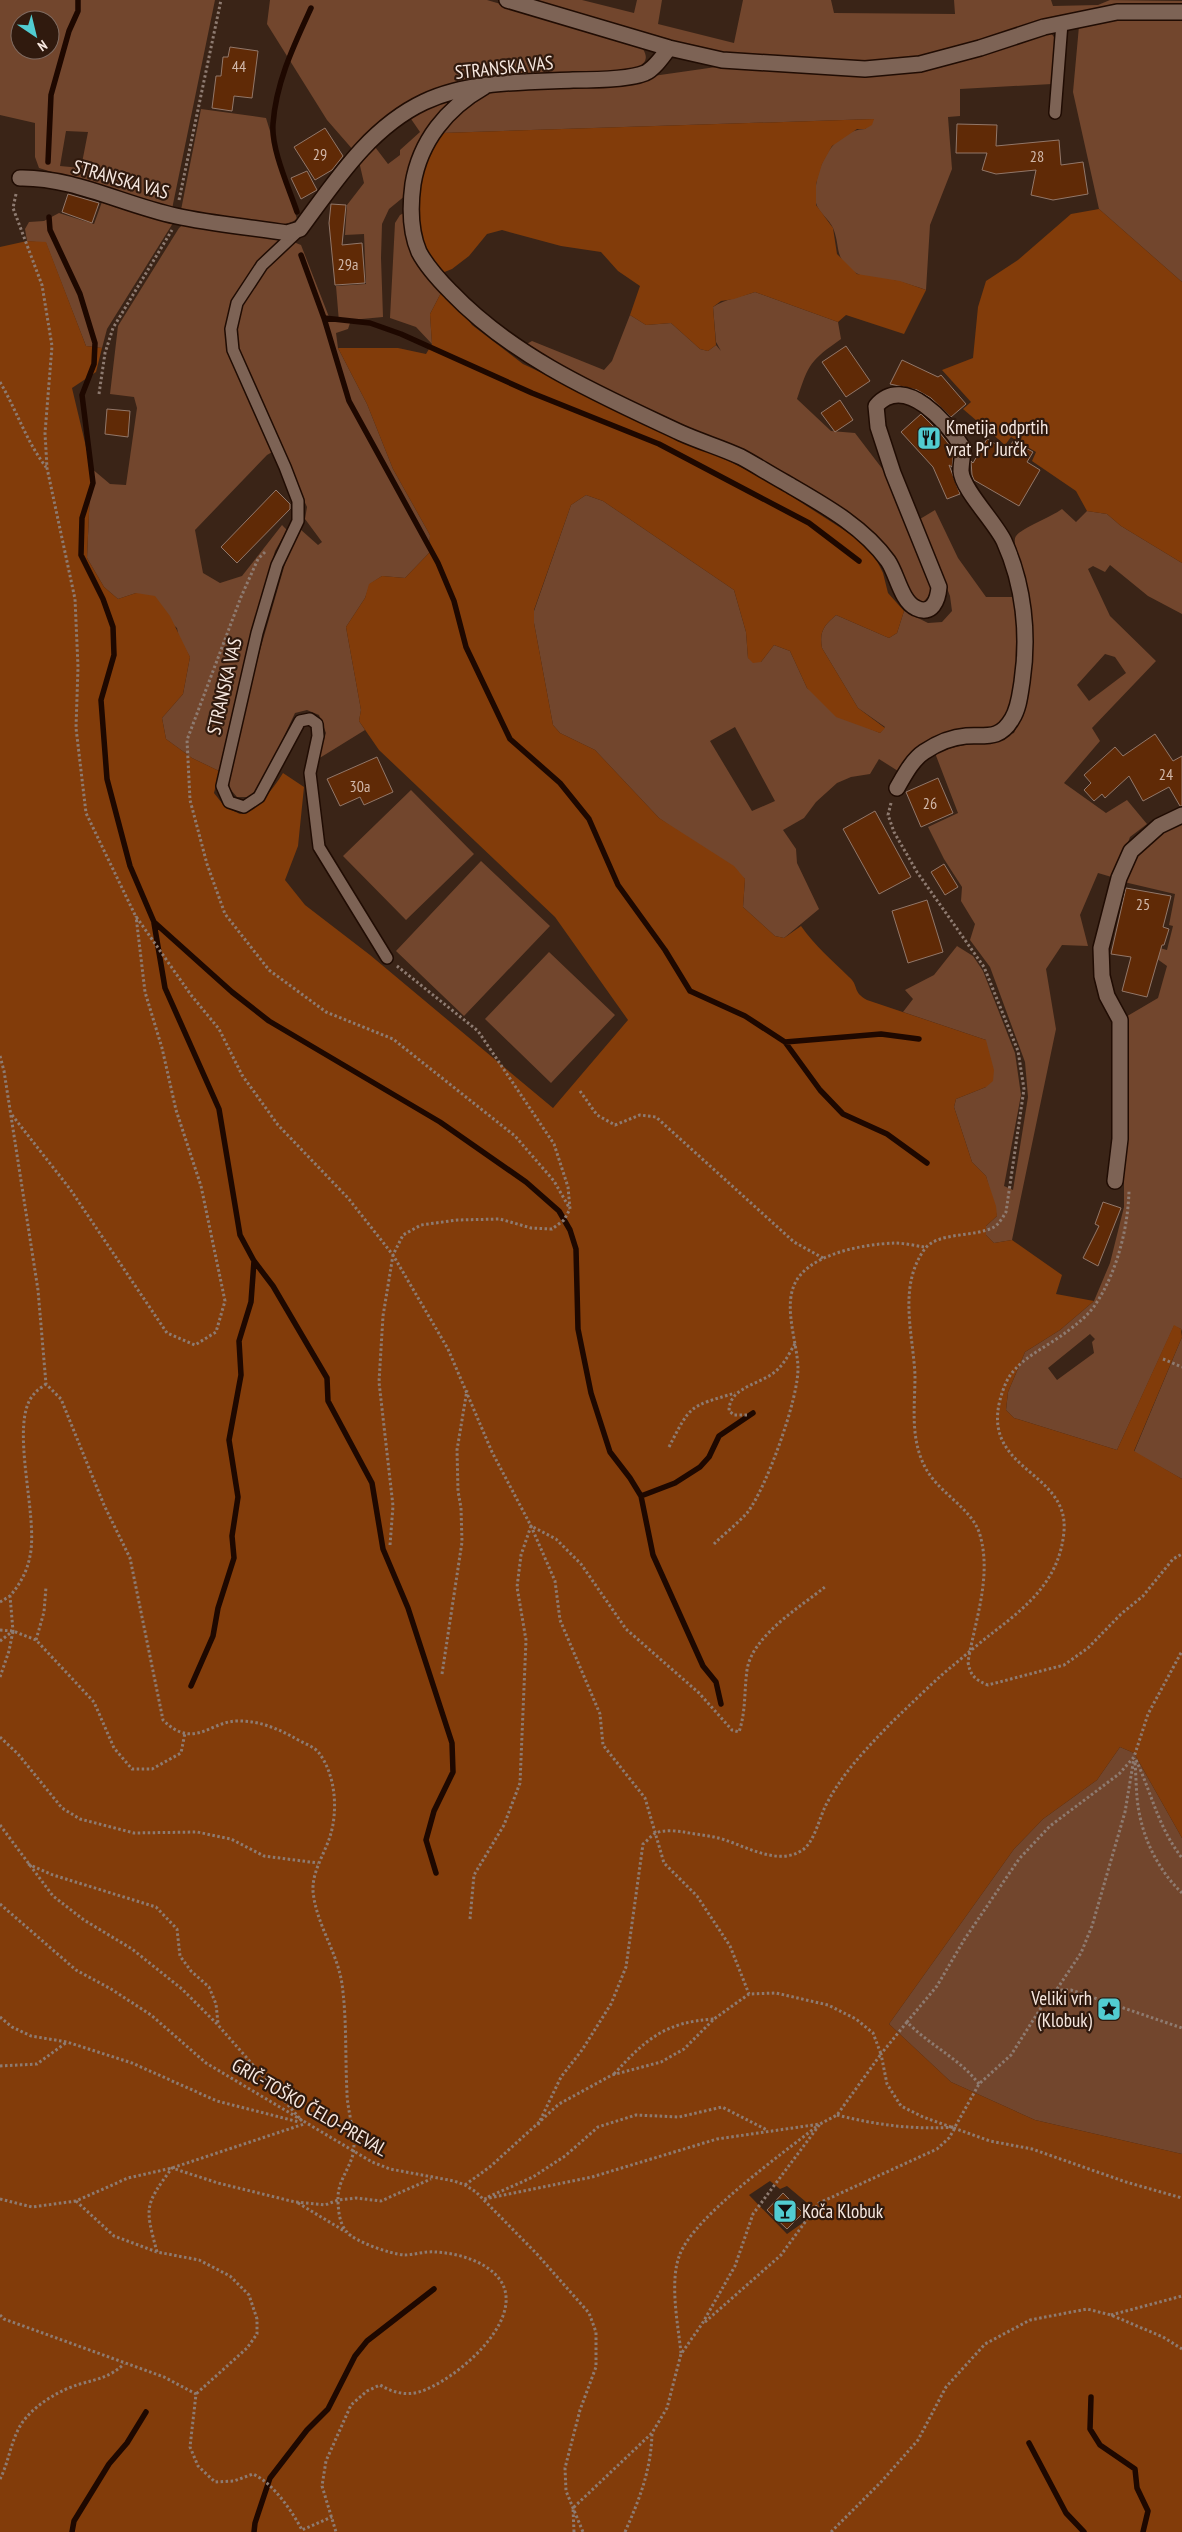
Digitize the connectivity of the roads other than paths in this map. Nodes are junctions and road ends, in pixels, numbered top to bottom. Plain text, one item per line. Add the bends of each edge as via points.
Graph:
1 (507, 0) edge
2 (1182, 12) edge
3 (1062, 23) junction
4 (668, 48) junction
5 (484, 87) junction
6 (1055, 113) dead end
7 (20, 178) road end
8 (300, 229) junction
9 (897, 788) road end
10 (1182, 815) edge
11 (387, 958) road end
12 (1122, 1182) road end

1 - 4 street
2 - 3 street via 1117,12
3 - 4 street via 920,64 865,69 722,60
3 - 6 lane
4 - 5 street, STRANSKA VAS via 646,72 604,80
5 - 8 street, STRANSKA VAS via 448,92 396,119 358,152
5 - 9 street via 462,99 448,112 424,150 412,191 413,232 419,252 438,280 513,346 557,372 683,434 741,458 813,498 848,521 873,544 895,573 908,602 916,608 925,610 934,606 938,587 893,473 878,427 876,406 892,396 904,396 922,403 935,412 963,448 961,471 965,483 1005,543 1020,591 1026,647 1019,700 1014,717 998,734 966,736 936,745 922,753
7 - 8 street, STRANSKA VAS via 37,178 71,186 176,216 287,234
8 - 11 lane, STRANSKA VAS via 262,265 237,303 232,329 233,350 298,501 298,520 277,565 257,633 222,786 229,802 244,807 259,797 300,721 310,719 317,724 318,736 310,773 320,847
10 - 12 street via 1159,826 1131,851 1119,878 1101,948 1107,996 1120,1020

